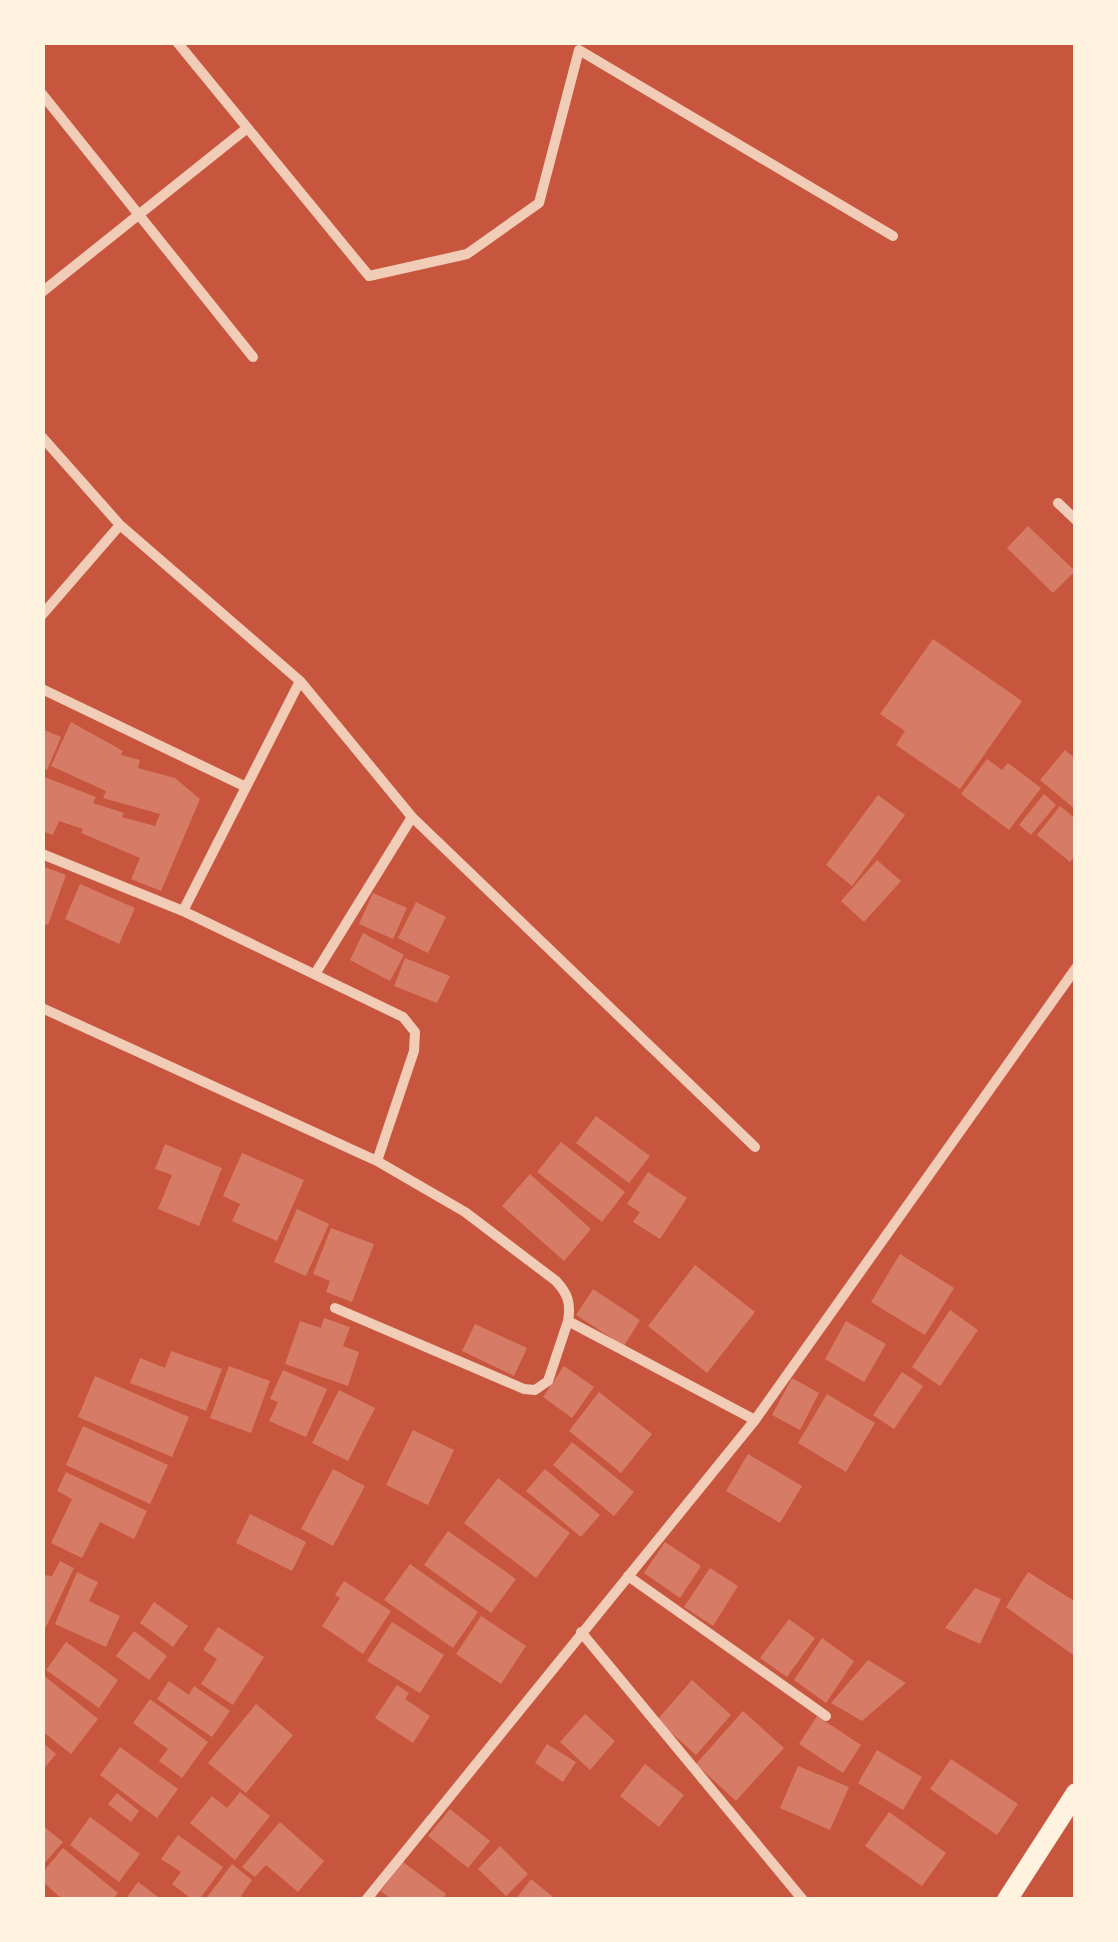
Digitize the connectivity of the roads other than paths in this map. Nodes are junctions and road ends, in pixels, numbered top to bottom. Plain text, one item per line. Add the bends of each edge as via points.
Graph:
1 (177, 42) edge
2 (580, 46) edge
3 (42, 94) edge
4 (246, 129) junction
5 (138, 215) junction
6 (893, 236) dead end
7 (42, 292) edge
8 (253, 357) dead end
9 (42, 437) edge
10 (1058, 503) dead end
11 (1076, 520) edge
12 (120, 525) junction
13 (42, 616) edge
14 (300, 681) junction
15 (42, 689) edge
16 (246, 787) junction
17 (412, 817) junction
18 (42, 854) edge
19 (183, 911) junction
20 (1076, 968) edge
21 (316, 974) junction
22 (42, 1008) edge
23 (755, 1147) dead end
24 (377, 1162) junction
25 (335, 1308) dead end
26 (568, 1321) junction
27 (755, 1420) junction
28 (628, 1576) junction
29 (581, 1632) junction
30 (826, 1716) dead end
31 (1076, 1793) edge
32 (366, 1900) edge
33 (803, 1900) edge
34 (1007, 1900) edge

1 - 4 street
2 - 4 street via 539,202 467,254 370,276
2 - 6 street
3 - 5 street
4 - 5 street
5 - 7 street
5 - 8 street
9 - 12 street
10 - 11 street
12 - 13 street
12 - 14 street
14 - 16 street
14 - 17 street
15 - 16 street
16 - 19 street
17 - 21 street
17 - 23 street
18 - 19 street
19 - 21 street
20 - 27 street
21 - 24 street via 403,1018 414,1032 414,1051
22 - 24 street
24 - 26 street via 465,1212 556,1280 568,1294
25 - 26 street via 535,1390 548,1381
26 - 27 street
27 - 28 street
28 - 29 street
28 - 30 street
29 - 32 street
29 - 33 street
31 - 34 main road

